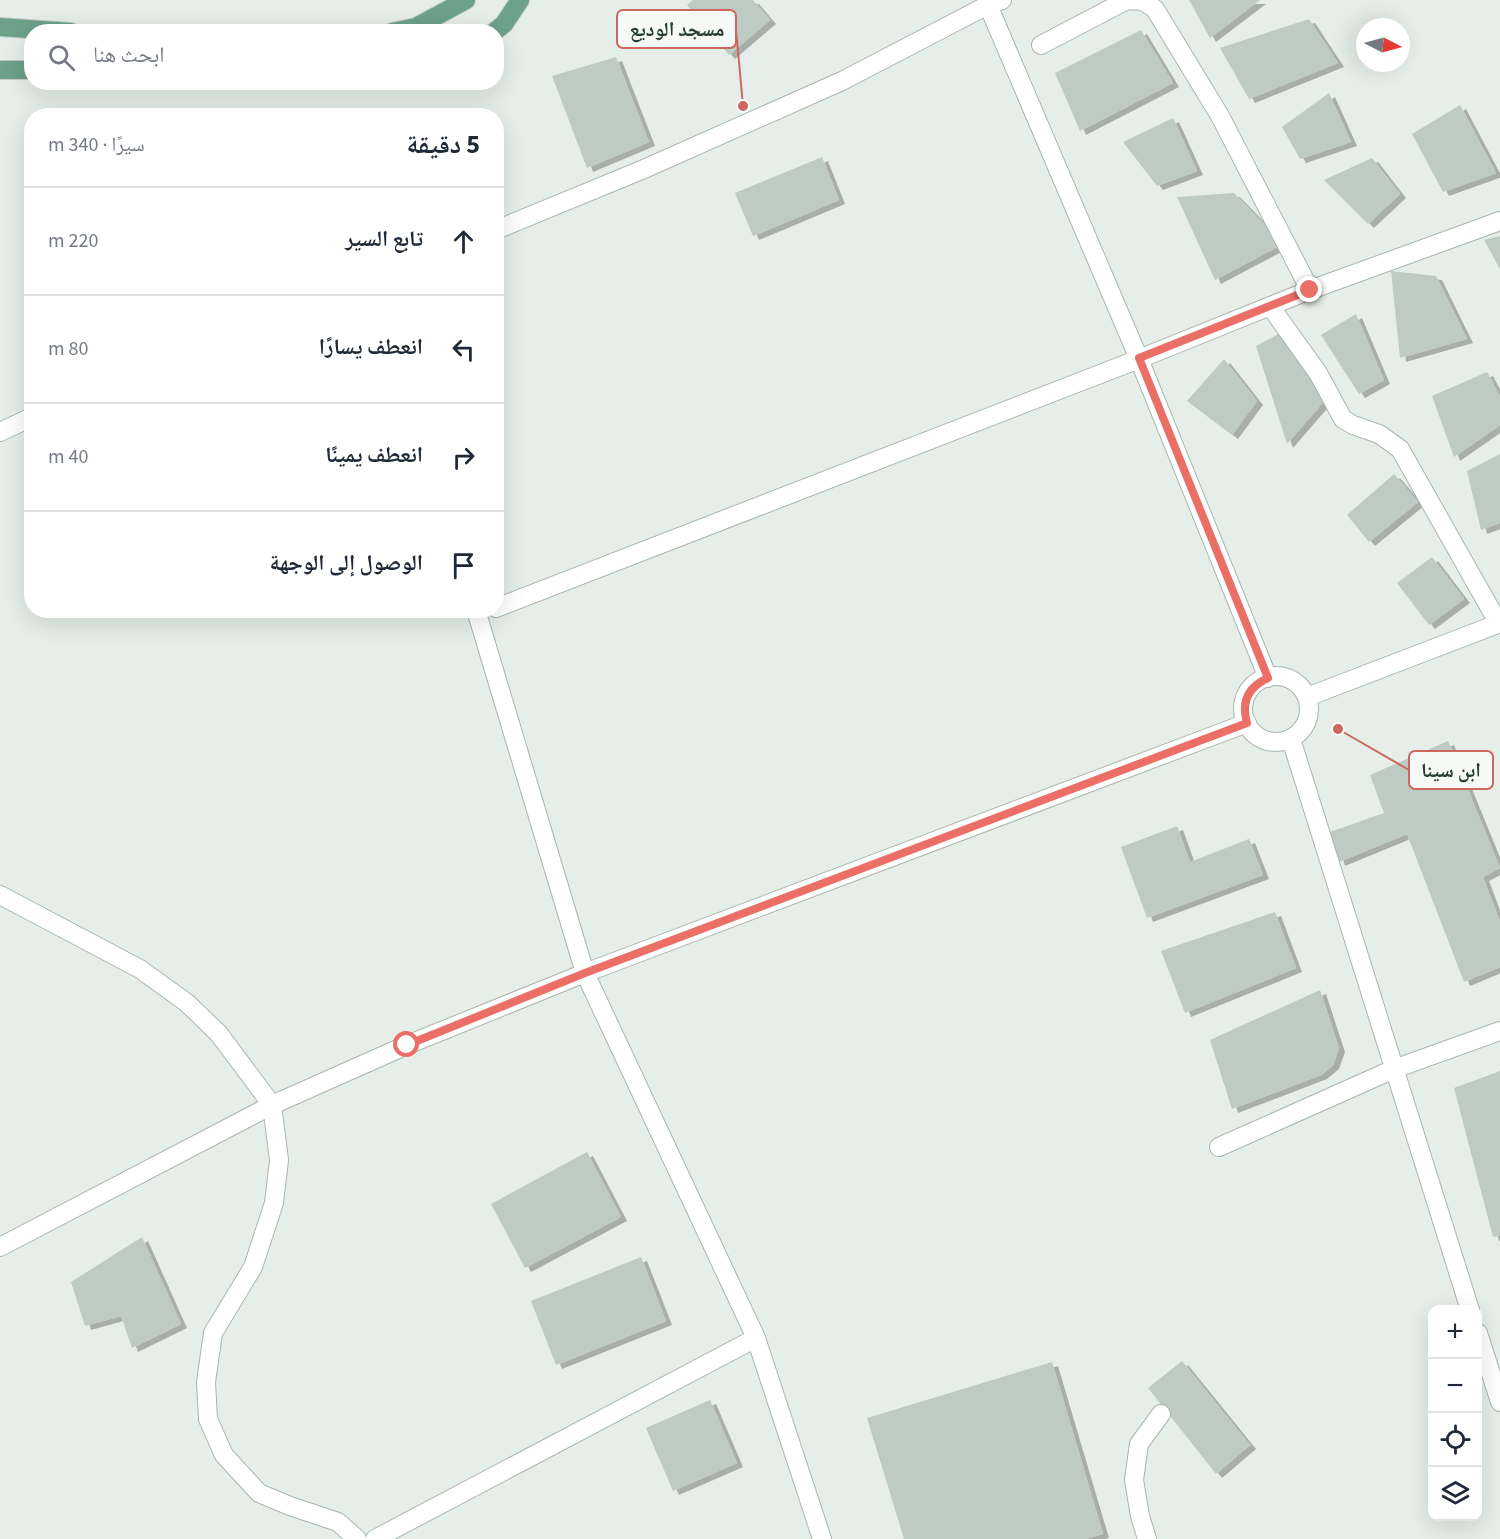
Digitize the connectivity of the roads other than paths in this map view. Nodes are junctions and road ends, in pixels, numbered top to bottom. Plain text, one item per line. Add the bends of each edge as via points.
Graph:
1 (466, 0) edge
2 (520, 0) edge
3 (993, 2) edge
4 (422, 24) edge
5 (504, 24) edge
6 (0, 27) edge
7 (24, 29) edge
8 (1041, 45) dead end
9 (0, 70) edge
10 (24, 70) edge
11 (1500, 221) edge
12 (504, 227) edge
13 (1310, 290) junction
14 (1270, 306) junction
15 (1139, 358) junction
16 (24, 421) edge
17 (0, 432) edge
18 (504, 605) edge
19 (484, 618) edge
20 (1500, 623) edge
21 (1268, 678) junction
22 (1307, 697) junction
23 (1247, 723) junction
24 (1291, 739) junction
25 (0, 895) edge
26 (585, 973) junction
27 (1500, 1031) edge
28 (1394, 1069) junction
29 (272, 1105) junction
30 (1219, 1147) dead end
31 (0, 1247) edge
32 (1468, 1305) edge
33 (756, 1338) junction
34 (1482, 1346) edge
35 (1500, 1402) edge
36 (1161, 1414) dead end
37 (357, 1539) edge
38 (375, 1539) edge
39 (822, 1539) edge
40 (1148, 1539) edge

1 - 4 main road
2 - 5 main road
3 - 12 street via 842,81
3 - 15 street
6 - 7 main road
8 - 13 street via 1127,0 1155,9 1220,116
9 - 10 main road
11 - 13 street
13 - 14 street
14 - 15 street
14 - 20 street via 1318,373 1342,418 1379,434 1400,449
15 - 18 street
15 - 21 street
16 - 17 street
19 - 26 street
20 - 22 street
21 - 22 street via 1280,676 1291,680
21 - 23 street via 1249,691 1244,712
22 - 24 street via 1305,726
23 - 24 street via 1252,732 1270,742
23 - 26 street
24 - 28 street
25 - 29 street via 140,969 187,1003 219,1034
26 - 29 street
26 - 33 street
27 - 28 street
28 - 30 street
28 - 32 street
29 - 31 street
29 - 37 street via 279,1160 274,1203 253,1267 213,1333 206,1382 208,1419 224,1455 259,1492 338,1522
33 - 38 street
33 - 39 street
34 - 35 street
36 - 40 street via 1139,1444 1134,1480

